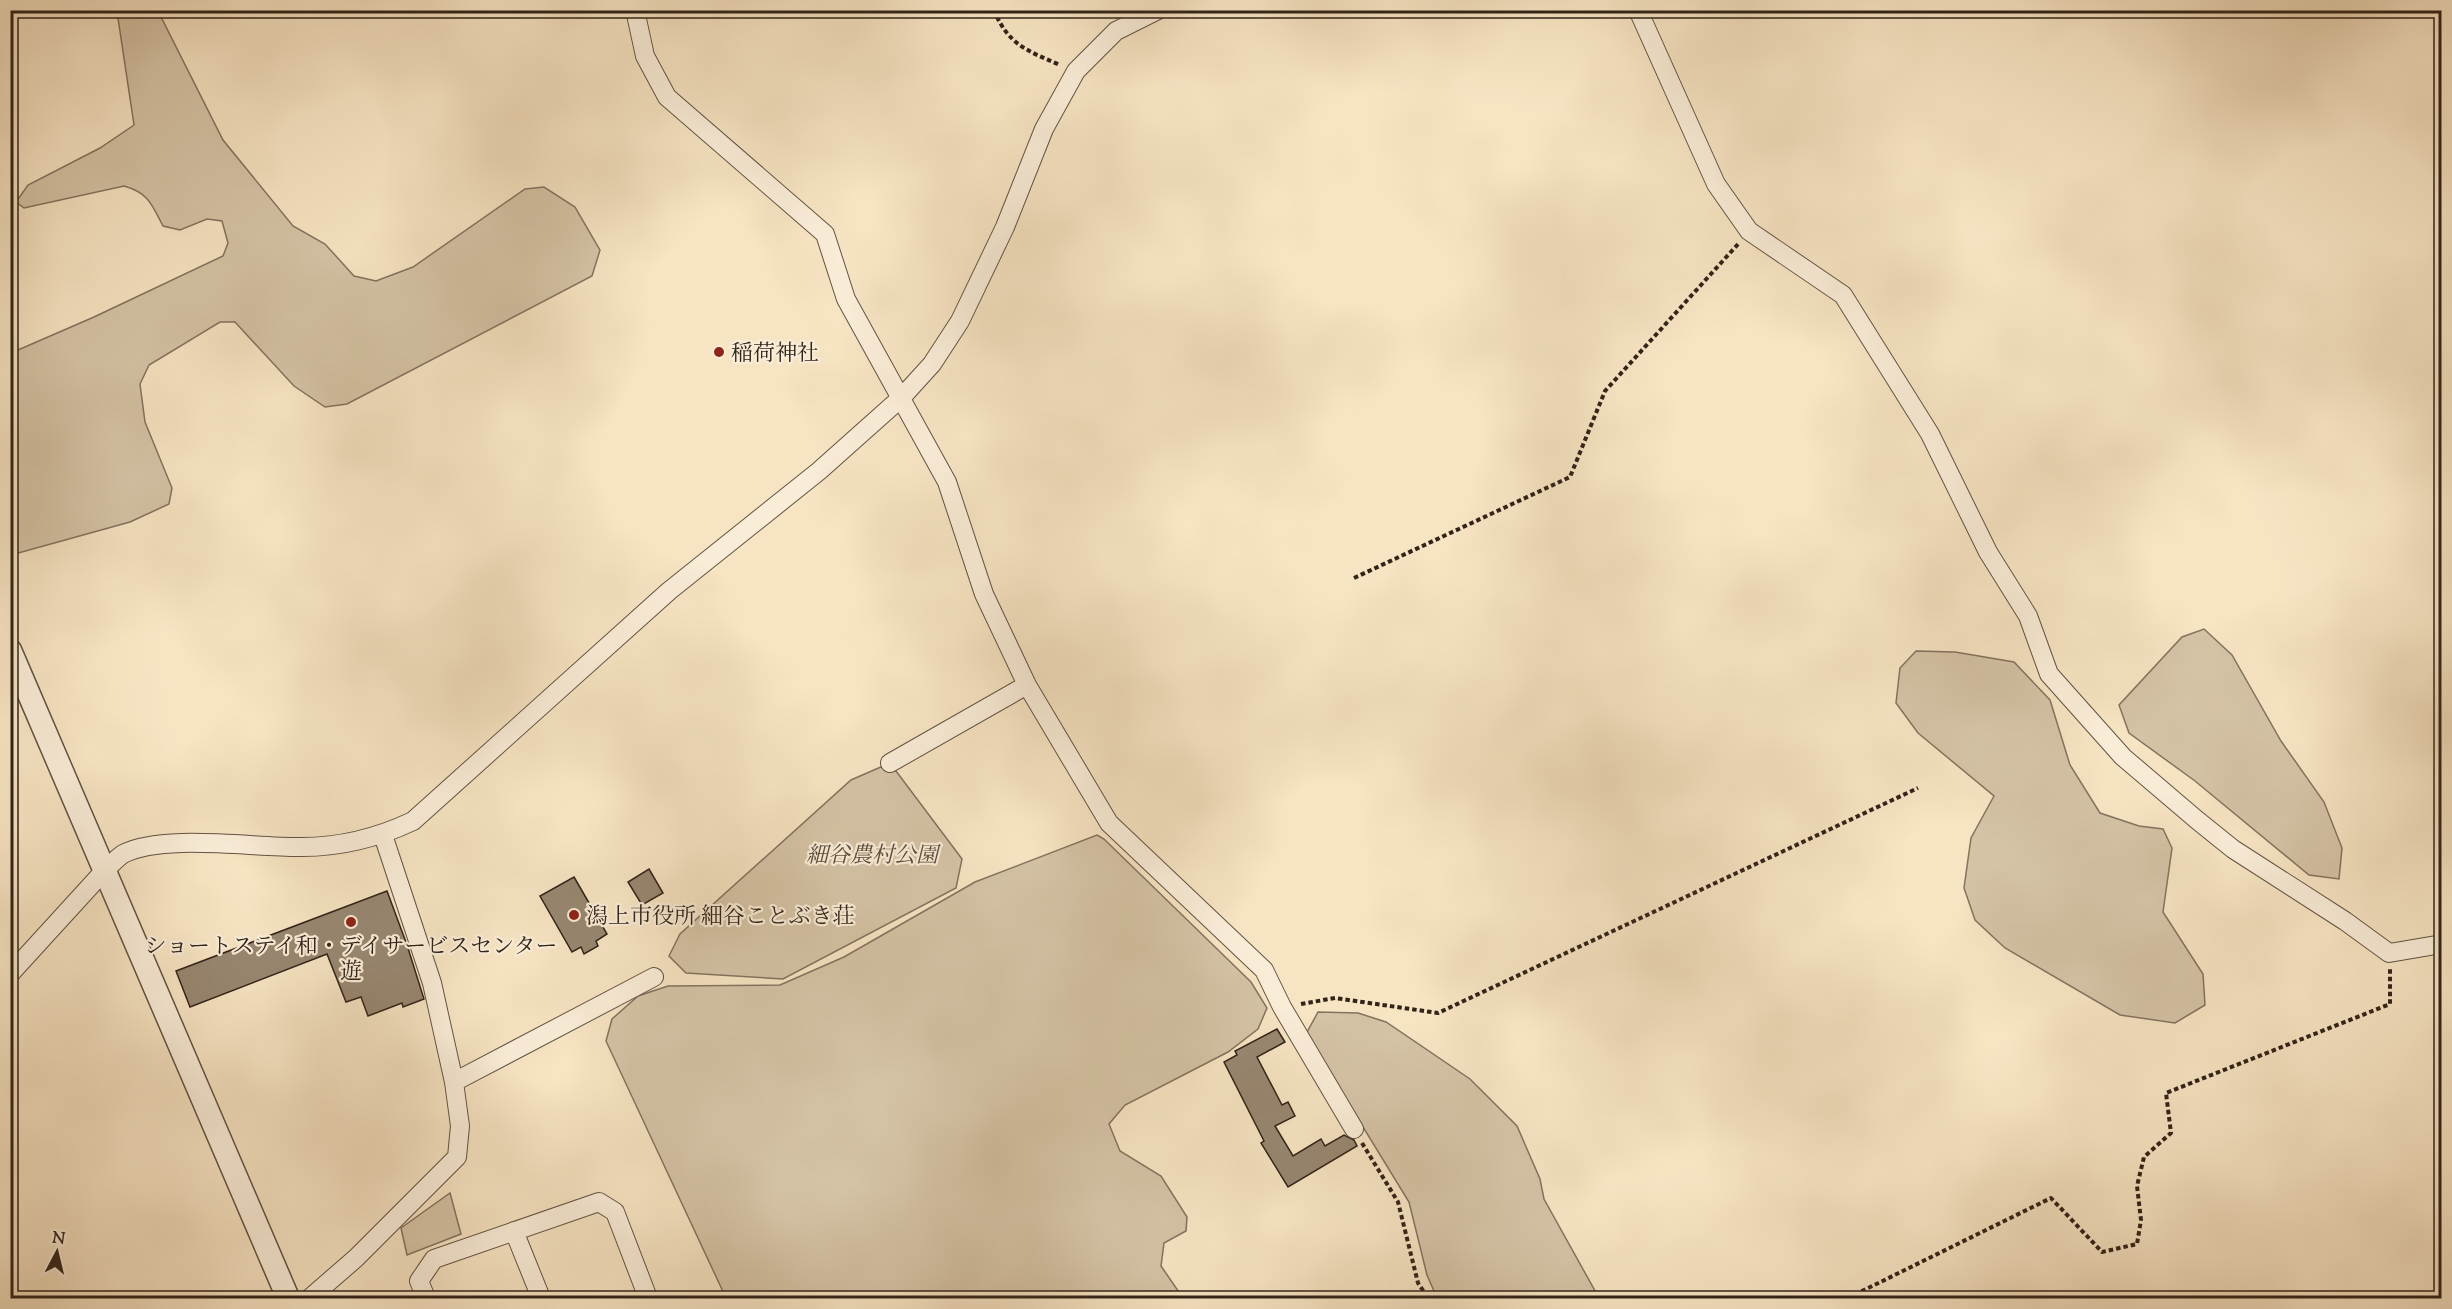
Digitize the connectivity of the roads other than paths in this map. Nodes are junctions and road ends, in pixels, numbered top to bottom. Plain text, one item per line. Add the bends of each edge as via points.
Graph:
1 (635, 10) edge
2 (1638, 10) edge
3 (1154, 11) edge
4 (902, 397) junction
5 (10, 650) edge
6 (15, 673) edge
7 (1027, 685) junction
8 (890, 763) dead end
9 (383, 835) junction
10 (105, 870) junction
11 (2442, 944) edge
12 (10, 974) edge
13 (654, 977) dead end
14 (454, 1082) junction
15 (1354, 1129) road end
16 (514, 1231) junction
17 (288, 1299) edge
18 (310, 1299) edge
19 (426, 1299) edge
20 (542, 1299) edge
21 (648, 1299) edge

1 - 4 street via 645,56 667,97 825,234 846,299
2 - 11 street via 1716,184 1749,231 1843,295 1930,434 1989,552 2028,616 2049,674 2123,757 2233,849 2390,953
3 - 4 street via 1116,31 1076,71 1044,129 1005,227 960,321 932,364
4 - 7 street via 947,482 984,594
4 - 9 street via 819,471 669,591 413,821
5 - 6 street
6 - 10 street
7 - 8 street
7 - 15 street via 1109,823 1264,970
9 - 10 street via 303,848 217,843 156,845 123,855
9 - 14 street via 432,982
10 - 12 street
10 - 17 street
13 - 14 street
14 - 18 street via 460,1126 457,1157
16 - 19 street via 434,1259 419,1281
16 - 20 street
16 - 21 street via 599,1202 615,1212

